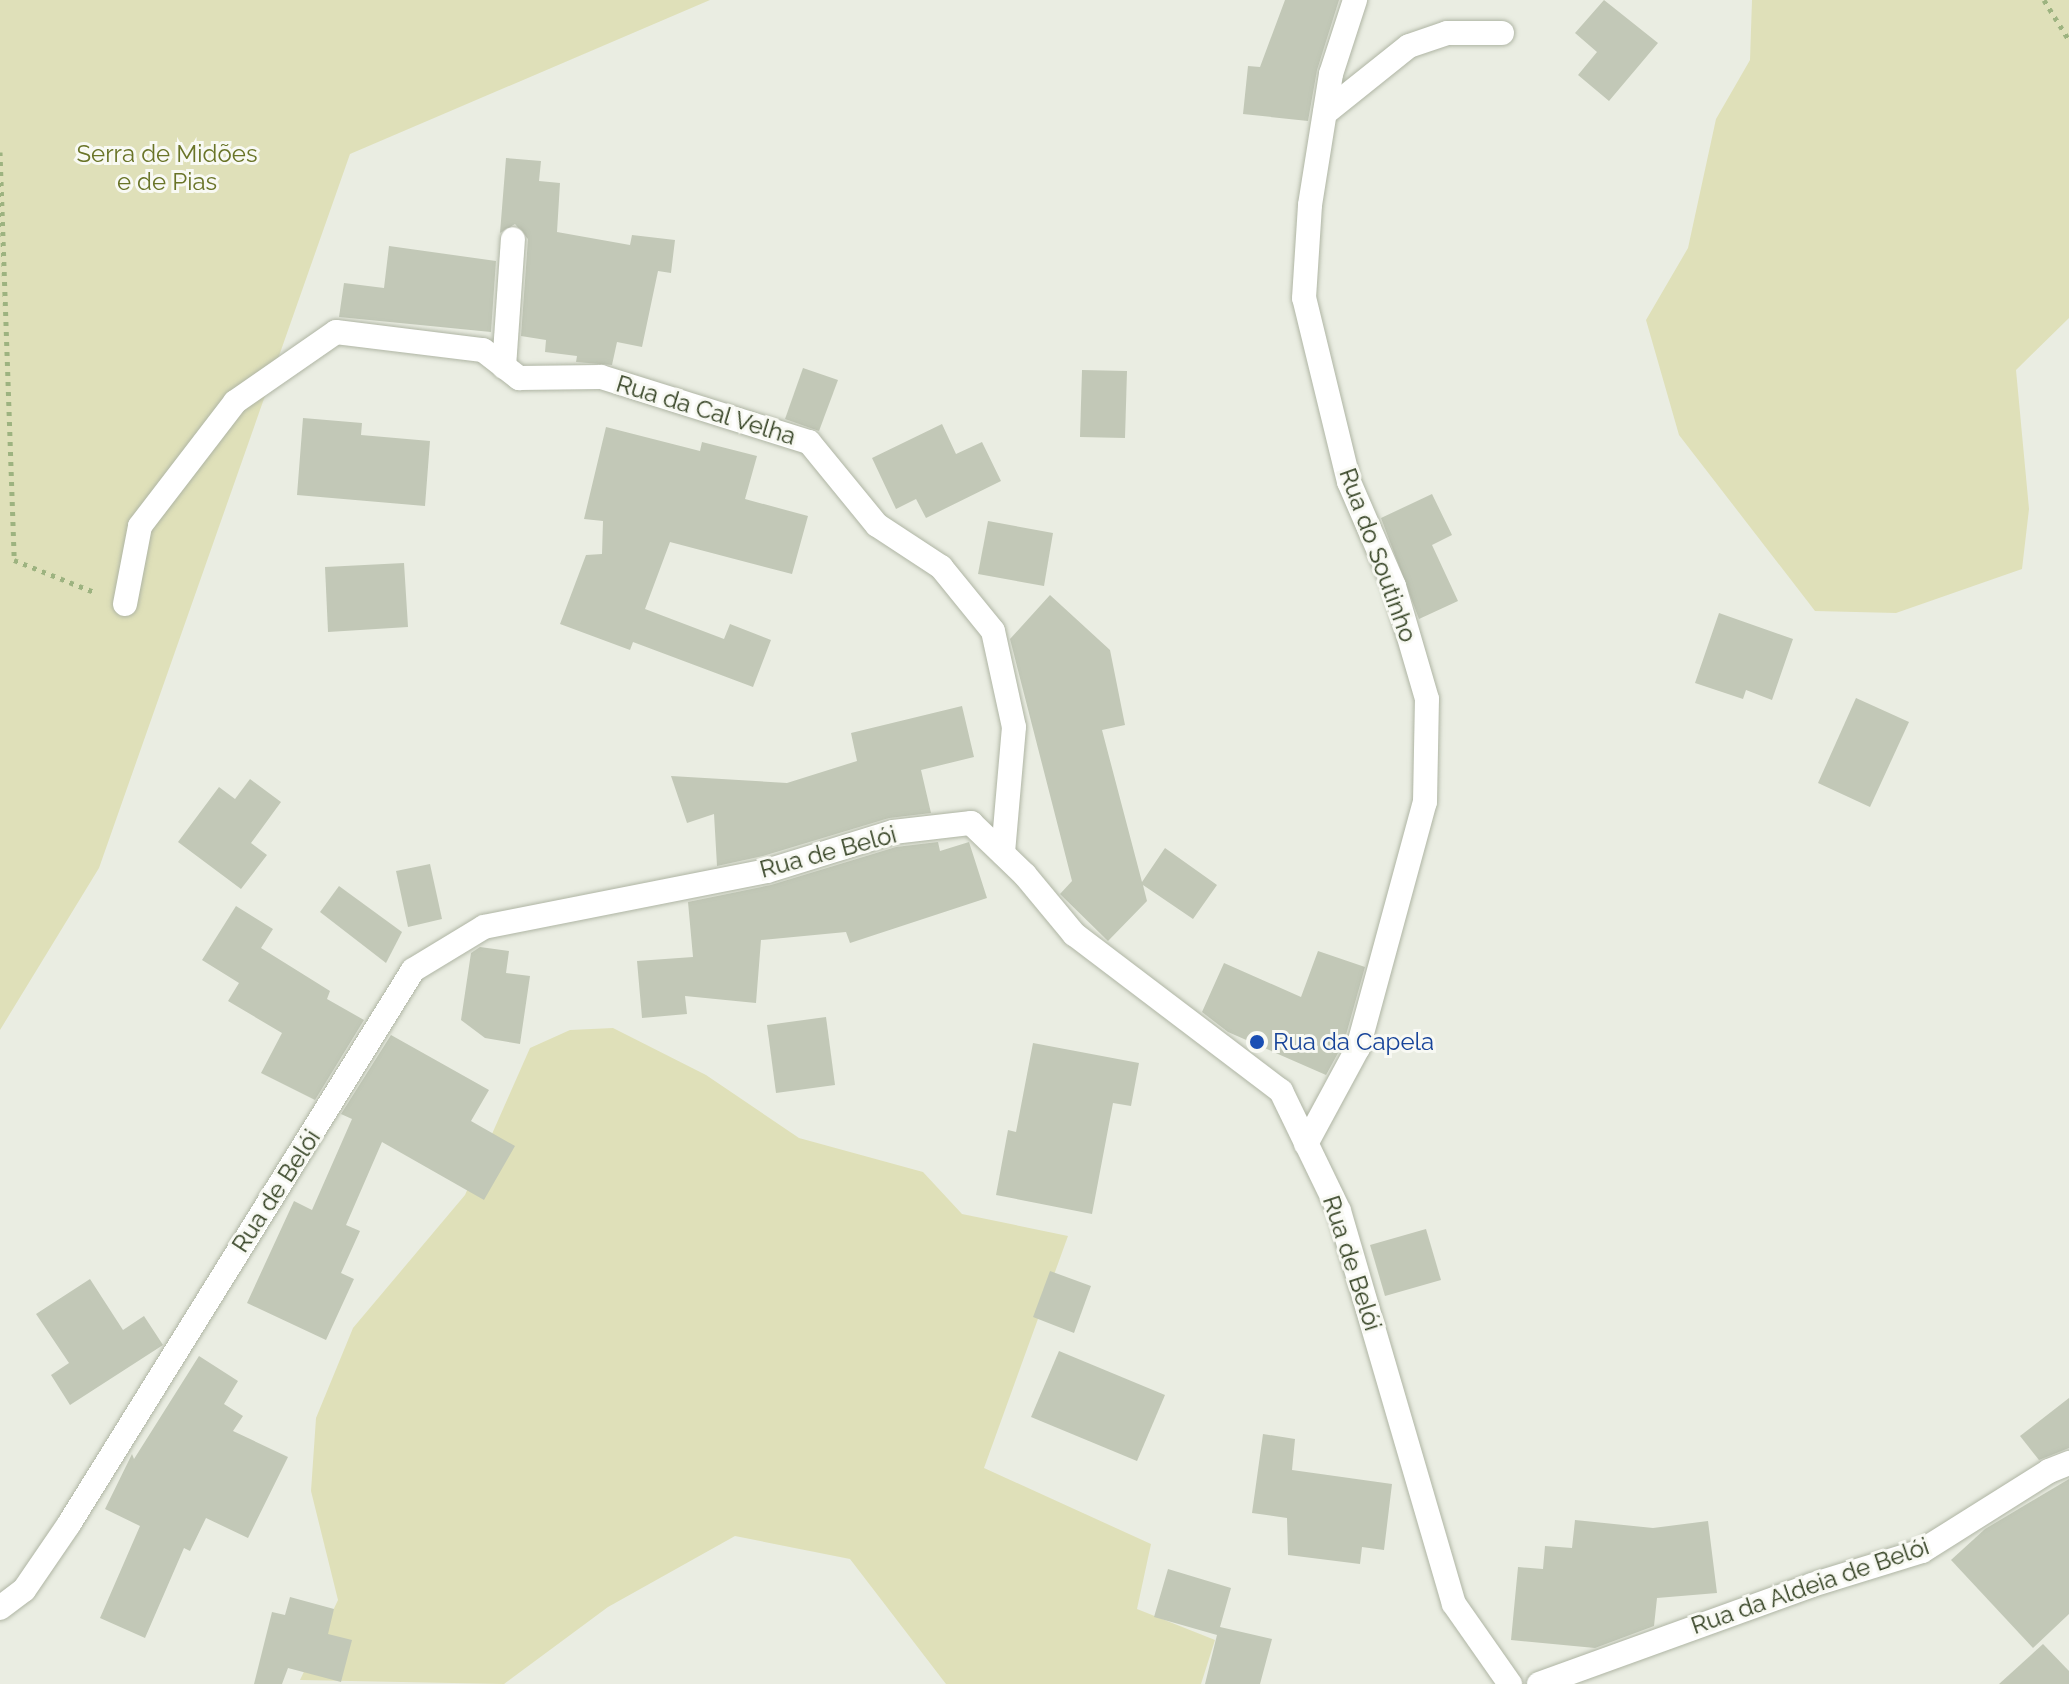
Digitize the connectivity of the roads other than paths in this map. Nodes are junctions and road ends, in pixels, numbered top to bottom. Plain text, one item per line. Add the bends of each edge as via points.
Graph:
1 (1355, 0) edge
2 (1502, 33) dead end
3 (1325, 113) junction
4 (513, 239) dead end
5 (504, 367) junction
6 (125, 604) road end
7 (1003, 854) junction
8 (1306, 1144) junction
9 (2069, 1463) edge
10 (0, 1608) edge
11 (1510, 1684) edge
12 (1539, 1684) edge

1 - 3 street, Rua do Soutinho via 1331,74
2 - 3 street via 1447,33 1409,46
3 - 8 street, Rua do Soutinho via 1310,205 1304,298 1349,482 1394,586 1427,699 1425,802 1358,1048
4 - 5 street
5 - 6 street, Rua da Cal Velha via 483,350 336,332 235,402 140,526
5 - 7 street, Rua da Cal Velha via 519,378 601,377 809,442 877,525 941,567 993,631 1014,727
7 - 8 street, Rua de Belói via 1074,934 1281,1091
7 - 10 street, Rua de Belói via 971,823 893,832 767,871 484,927 413,970 69,1524 24,1590
8 - 11 street, Rua de Belói via 1339,1211 1454,1604
9 - 12 street, Rua da Aldeia de Belói via 1922,1551

